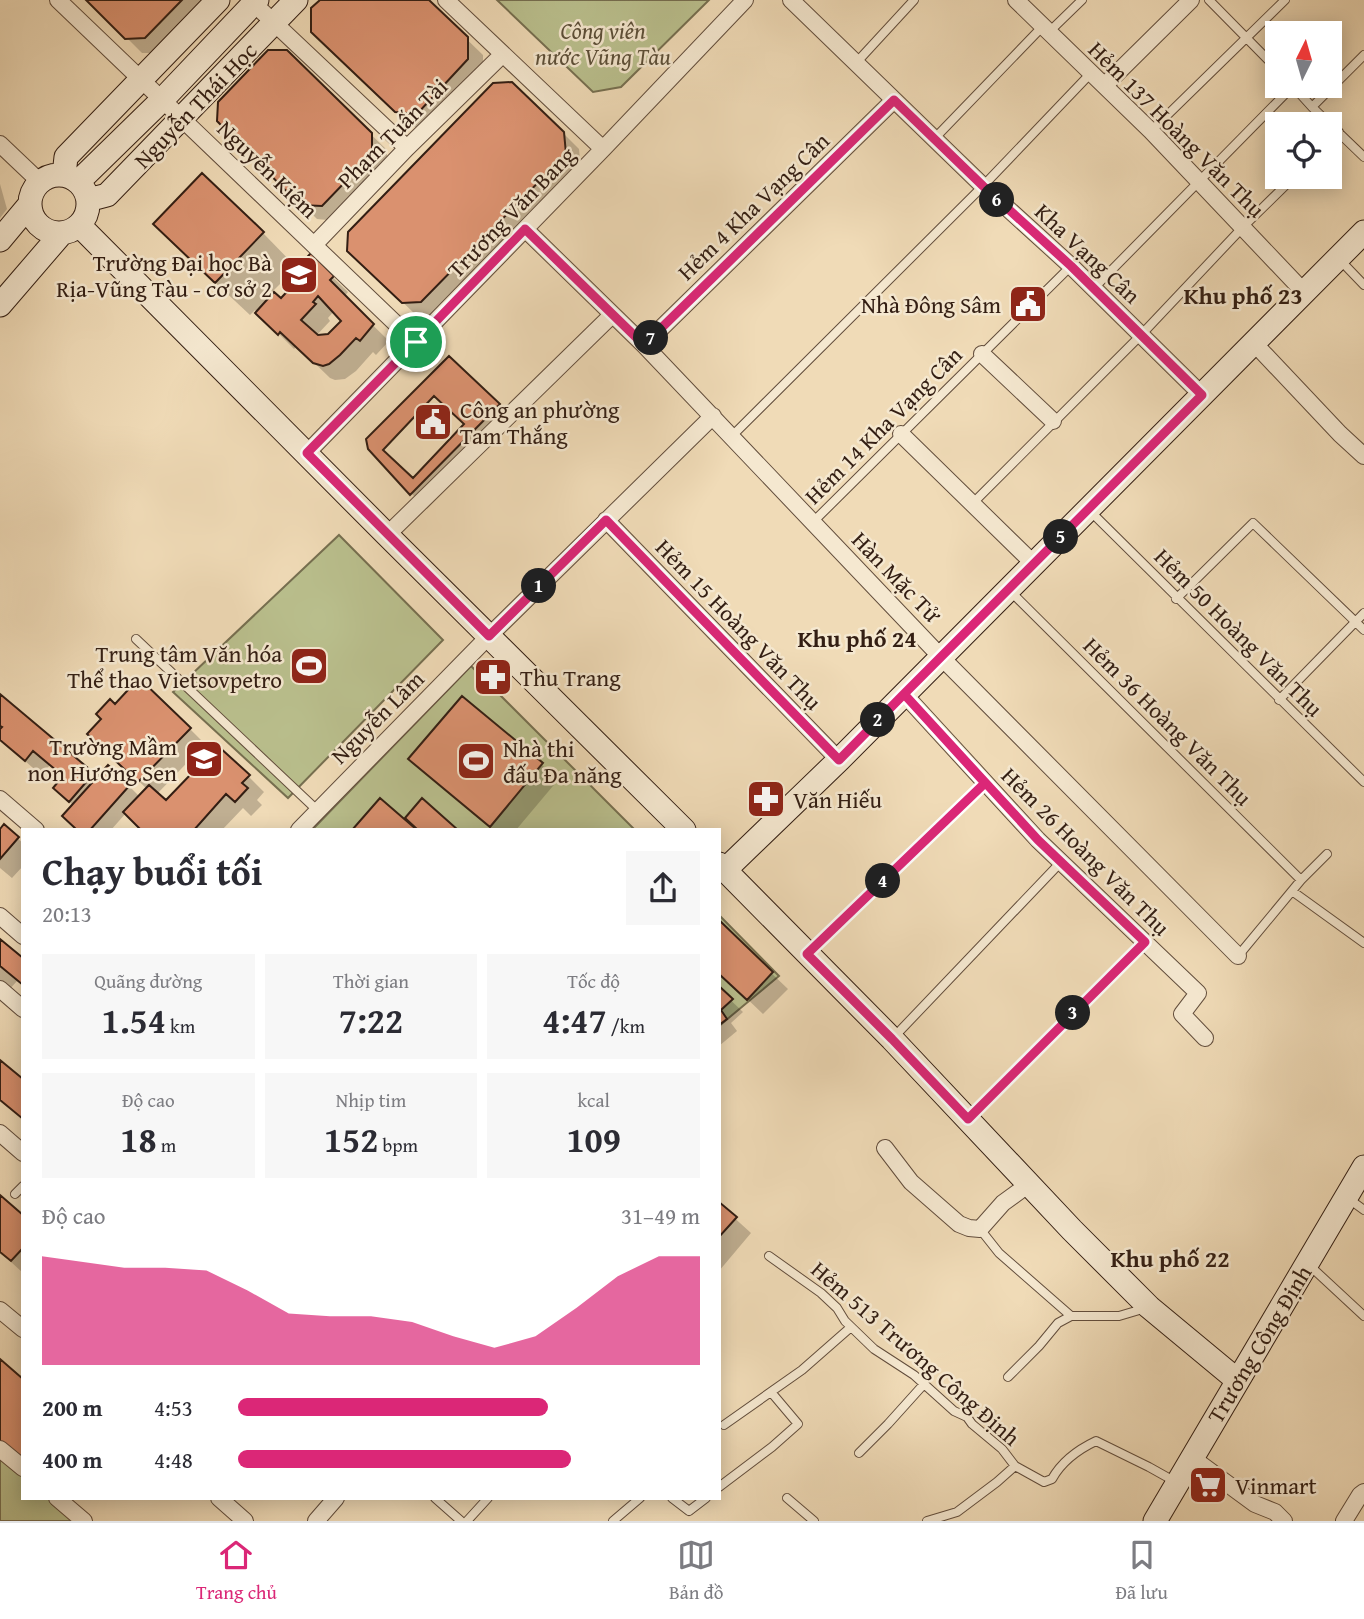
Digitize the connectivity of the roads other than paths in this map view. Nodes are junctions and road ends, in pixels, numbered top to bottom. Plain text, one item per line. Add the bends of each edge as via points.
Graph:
1 (58, 0) edge
2 (218, 0) edge
3 (296, 0) edge
4 (446, 0) edge
5 (745, 0) edge
6 (790, 0) edge
7 (914, 0) edge
8 (1016, 0) edge
9 (1082, 0) edge
10 (1191, 0) edge
11 (1209, 0) edge
12 (1285, 0) edge
13 (253, 1) edge
14 (274, 24) junction
15 (1046, 29) junction
16 (1245, 38) junction
17 (503, 54) junction
18 (1364, 55) edge
19 (1265, 57) edge
20 (856, 63) junction
21 (1092, 72) junction
22 (140, 79) junction
23 (1105, 85) junction
24 (1281, 98) edge
25 (1304, 98) edge
26 (162, 100) junction
27 (894, 100) junction
28 (1312, 107) junction
29 (1317, 112) edge
30 (181, 118) junction
31 (1151, 131) junction
32 (1342, 135) edge
33 (934, 139) junction
34 (0, 144) edge
35 (407, 148) junction
36 (603, 149) junction
37 (1364, 157) edge
38 (1198, 181) junction
39 (40, 182) junction
40 (77, 186) junction
41 (983, 186) junction
42 (1282, 189) edge
43 (30, 204) junction
44 (1243, 227) junction
45 (71, 229) junction
46 (525, 229) junction
47 (1364, 232) edge
48 (0, 240) edge
49 (314, 245) junction
50 (1338, 258) junction
51 (1071, 266) junction
52 (1364, 285) edge
53 (1094, 288) junction
54 (1304, 292) junction
55 (0, 305) edge
56 (612, 315) junction
57 (1141, 335) junction
58 (416, 342) junction
59 (1254, 343) junction
60 (644, 345) junction
61 (982, 354) junction
62 (1202, 395) junction
63 (713, 416) junction
64 (1053, 421) junction
65 (901, 434) junction
66 (732, 436) junction
67 (307, 453) junction
68 (1364, 456) edge
69 (972, 504) junction
70 (1088, 510) junction
71 (606, 520) junction
72 (812, 523) junction
73 (387, 535) junction
74 (1034, 564) junction
75 (1008, 589) junction
76 (1176, 599) dead end
77 (1364, 613) edge
78 (1355, 622) junction
79 (1364, 630) edge
80 (489, 636) junction
81 (136, 639) dead end
82 (942, 657) junction
83 (904, 694) junction
84 (1279, 699) junction
85 (839, 760) junction
86 (1364, 782) edge
87 (985, 783) junction
88 (0, 799) edge
89 (317, 810) junction
90 (34, 828) edge
91 (301, 828) edge
92 (682, 828) edge
93 (1327, 854) dead end
94 (1061, 862) junction
95 (722, 867) edge
96 (1301, 880) junction
97 (1292, 891) junction
98 (0, 916) edge
99 (21, 934) edge
100 (1145, 942) junction
101 (1364, 943) edge
102 (807, 954) junction
103 (1238, 956) joint
104 (0, 989) edge
105 (21, 1007) edge
106 (1205, 1038) dead end
107 (892, 1039) junction
108 (968, 1119) junction
109 (0, 1133) edge
110 (885, 1147) dead end
111 (21, 1151) edge
112 (1364, 1167) edge
113 (1029, 1184) junction
114 (21, 1188) edge
115 (15, 1194) dead end
116 (1355, 1203) edge
117 (980, 1229) junction
118 (769, 1256) dead end
119 (1307, 1263) junction
120 (1149, 1307) junction
121 (0, 1310) edge
122 (1071, 1316) junction
123 (1364, 1317) edge
124 (21, 1327) edge
125 (851, 1327) junction
126 (1008, 1377) dead end
127 (1237, 1380) junction
128 (924, 1384) junction
129 (771, 1392) junction
130 (724, 1425) dead end
131 (0, 1449) edge
132 (859, 1453) dead end
133 (1191, 1457) junction
134 (21, 1466) edge
135 (1015, 1466) junction
136 (1177, 1483) junction
137 (721, 1486) edge
138 (1364, 1492) edge
139 (787, 1498) dead end
140 (59, 1500) edge
141 (221, 1500) edge
142 (334, 1500) edge
143 (437, 1500) edge
144 (486, 1500) edge
145 (638, 1500) edge
146 (674, 1500) edge
147 (703, 1500) edge
148 (84, 1521) edge
149 (245, 1521) edge
150 (316, 1521) edge
151 (461, 1521) edge
152 (467, 1521) edge
153 (613, 1521) edge
154 (814, 1521) edge
155 (927, 1521) edge
156 (1155, 1521) edge
157 (1284, 1521) edge
158 (1344, 1521) edge

1 - 22 street, Nguyễn Kiệm
2 - 22 street
3 - 14 street, Nguyễn Thái Học
4 - 17 street
5 - 36 street, Trương Văn Bang
6 - 20 street, Kha Vạng Cân
7 - 20 lane
8 - 15 street, Hẻm 137 Hoàng Văn Thụ
9 - 15 lane
10 - 23 street
11 - 16 lane
12 - 16 lane
13 - 14 street
13 - 26 street, Nguyễn Thái Học
14 - 30 street, Nguyễn Thái Học
14 - 35 street
15 - 21 street, Hẻm 137 Hoàng Văn Thụ
15 - 33 lane
16 - 19 lane
16 - 31 lane
17 - 35 street, Phạm Tuấn Tài
17 - 36 street
18 - 28 lane
20 - 27 street, Kha Vạng Cân
21 - 23 street, Hẻm 137 Hoàng Văn Thụ
21 - 41 lane
22 - 26 street, Nguyễn Kiệm
22 - 40 street via 66,157
23 - 31 street, Hẻm 137 Hoàng Văn Thụ
24 - 38 lane
25 - 28 lane
26 - 30 street, Nguyễn Kiệm
26 - 40 street, Nguyễn Thái Học
27 - 33 street, Kha Vạng Cân
27 - 60 street, Hẻm 4 Kha Vạng Cân
28 - 29 lane
30 - 40 street, Nguyễn Thái Học via 107,195
30 - 49 street, Nguyễn Kiệm
31 - 38 street, Hẻm 137 Hoàng Văn Thụ
32 - 37 lane
33 - 41 street, Kha Vạng Cân
34 - 39 street
35 - 49 street, Phạm Tuấn Tài
36 - 46 street, Trương Văn Bang
38 - 44 street, Hẻm 137 Hoàng Văn Thụ
38 - 53 lane
39 - 40 street via 48,177
39 - 43 street
40 - 45 street via 88,209 85,218
41 - 51 street, Kha Vạng Cân
41 - 66 lane
42 - 44 lane
43 - 45 street via 38,224 51,232
43 - 48 street
44 - 54 street, Hẻm 137 Hoàng Văn Thụ
44 - 57 lane
45 - 55 street
45 - 67 street
46 - 56 street, Hàn Mặc Tử
46 - 58 street, Trương Văn Bang
47 - 50 street
49 - 58 street, Nguyễn Kiệm
50 - 52 lane
50 - 54 street
51 - 53 street, Kha Vạng Cân
51 - 61 lane, Hẻm 14 Kha Vạng Cân
53 - 57 street, Kha Vạng Cân
54 - 59 street
56 - 60 street, Hàn Mặc Tử
56 - 73 street
57 - 62 street, Kha Vạng Cân
57 - 64 lane
58 - 67 street, Trương Văn Bang
59 - 62 street
59 - 68 street
60 - 63 street, Hàn Mặc Tử
61 - 64 street
61 - 65 lane, Hẻm 14 Kha Vạng Cân
62 - 70 street
63 - 66 street, Hàn Mặc Tử
63 - 71 street, Nguyễn Lâm
64 - 69 lane
65 - 69 street
65 - 72 lane, Hẻm 14 Kha Vạng Cân
66 - 72 street, Hàn Mặc Tử
67 - 73 street
69 - 74 street
70 - 74 street
70 - 84 lane, Hẻm 50 Hoàng Văn Thụ
71 - 80 street, Nguyễn Lâm
71 - 85 street, Hẻm 15 Hoàng Văn Thụ
72 - 82 street, Hàn Mặc Tử
73 - 80 street
74 - 75 street
75 - 82 street
75 - 96 lane, Hẻm 36 Hoàng Văn Thụ
76 - 78 lane via 1253,523
77 - 78 lane
78 - 79 lane
78 - 84 lane
80 - 89 street, Nguyễn Lâm
80 - 92 street
81 - 89 lane
82 - 83 street
82 - 103 street, Hàn Mặc Tử
83 - 85 street
83 - 87 street, Hẻm 26 Hoàng Văn Thụ
84 - 86 lane, Hẻm 50 Hoàng Văn Thụ
85 - 95 street
87 - 94 street, Hẻm 26 Hoàng Văn Thụ
87 - 102 lane
88 - 90 street
89 - 91 street, Nguyễn Lâm
93 - 96 lane
94 - 100 street, Hẻm 26 Hoàng Văn Thụ
94 - 107 lane
95 - 102 street
96 - 97 lane
97 - 101 lane
97 - 103 lane
98 - 99 street
100 - 106 street, Hẻm 26 Hoàng Văn Thụ via 1198,993 1182,1014
100 - 108 lane
102 - 107 street
104 - 105 street
107 - 108 street
108 - 113 street
109 - 111 street
110 - 117 street via 911,1182 959,1224
112 - 116 street, Trương Công Định
113 - 117 street via 1003,1203
113 - 120 street
114 - 115 lane
116 - 119 street, Trương Công Định
117 - 122 lane via 999,1253
118 - 125 lane, Hẻm 513 Trương Công Định via 821,1293
119 - 123 lane
119 - 127 street, Trương Công Định
120 - 122 lane via 1119,1316
120 - 127 street
121 - 124 street
122 - 126 lane via 1058,1322
125 - 128 lane, Hẻm 513 Trương Công Định
125 - 129 lane
127 - 133 street, Trương Công Định
128 - 132 lane
128 - 135 lane, Hẻm 513 Trương Công Định via 967,1417
129 - 130 lane
129 - 137 lane via 798,1424
131 - 134 street
133 - 136 street, Trương Công Định
133 - 157 street
135 - 136 lane, Hẻm 513 Trương Công Định via 1044,1482 1096,1441
135 - 155 lane via 957,1512
136 - 156 street, Trương Công Định
138 - 158 street
139 - 154 lane
140 - 148 street
141 - 149 street
142 - 150 street
143 - 151 lane
144 - 152 lane
145 - 153 lane
146 - 147 lane via 688,1511

